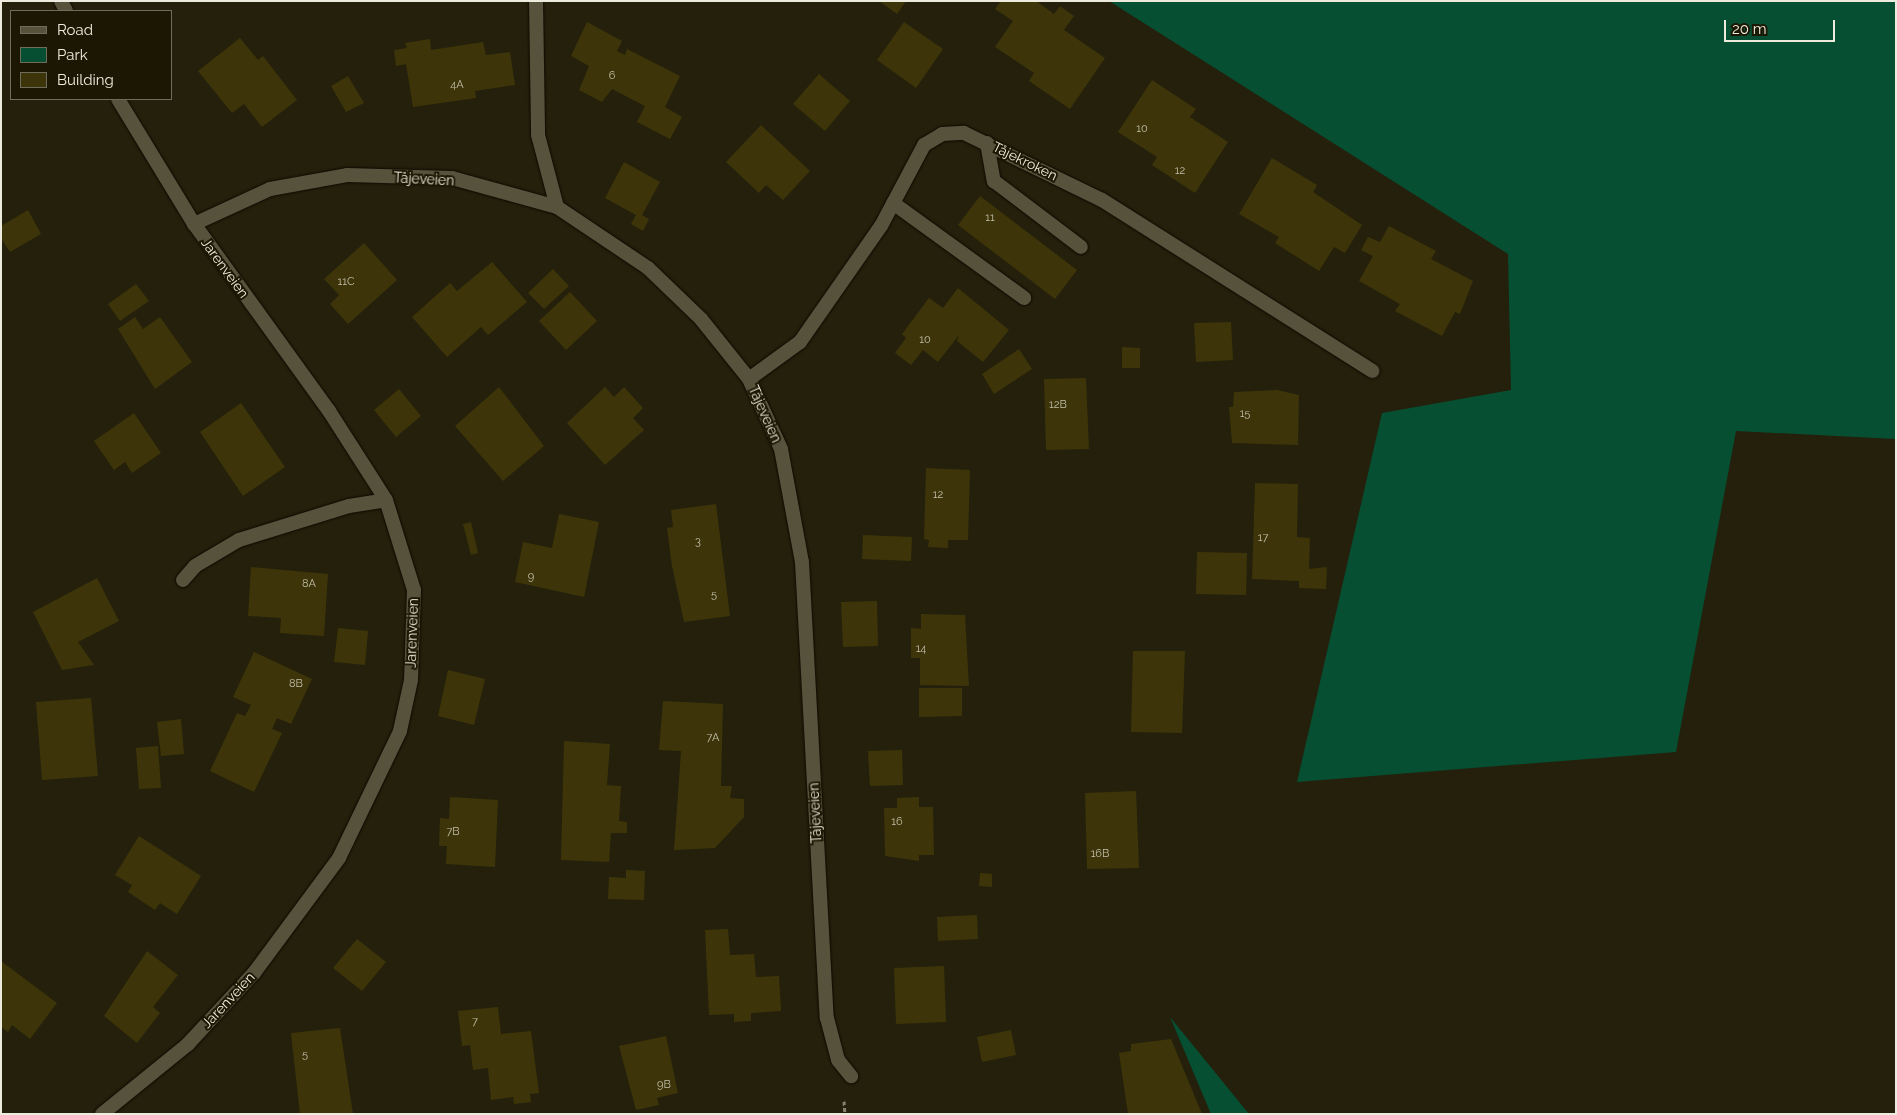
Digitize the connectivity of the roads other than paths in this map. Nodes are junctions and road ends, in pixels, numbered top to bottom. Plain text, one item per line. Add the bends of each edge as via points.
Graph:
1 (536, 1) edge
2 (119, 100) edge
3 (986, 142) junction
4 (893, 203) junction
5 (556, 207) junction
6 (194, 224) junction
7 (1080, 247) dead end
8 (1024, 298) dead end
9 (1373, 371) dead end
10 (748, 379) junction
11 (386, 500) junction
12 (183, 580) dead end
13 (851, 1076) dead end
14 (102, 1114) edge

1 - 5 street via 538,135
2 - 6 street, Jarenveien
3 - 4 street, Tåjekroken via 964,133 942,134 924,145
3 - 7 street via 994,181
3 - 9 street, Tåjekroken via 1102,200
4 - 8 street
4 - 10 street, Tåjekroken via 800,342
5 - 6 street, Tåjeveien via 452,178 347,175 270,189
5 - 10 street, Tåjeveien via 648,268 702,319
6 - 11 street, Jarenveien via 329,411
10 - 13 street, Tåjeveien via 780,449 802,562 827,1018 838,1060
11 - 12 street via 350,506 239,540 195,566
11 - 14 street, Jarenveien via 414,590 410,680 400,731 378,783 339,858 254,973 188,1044

